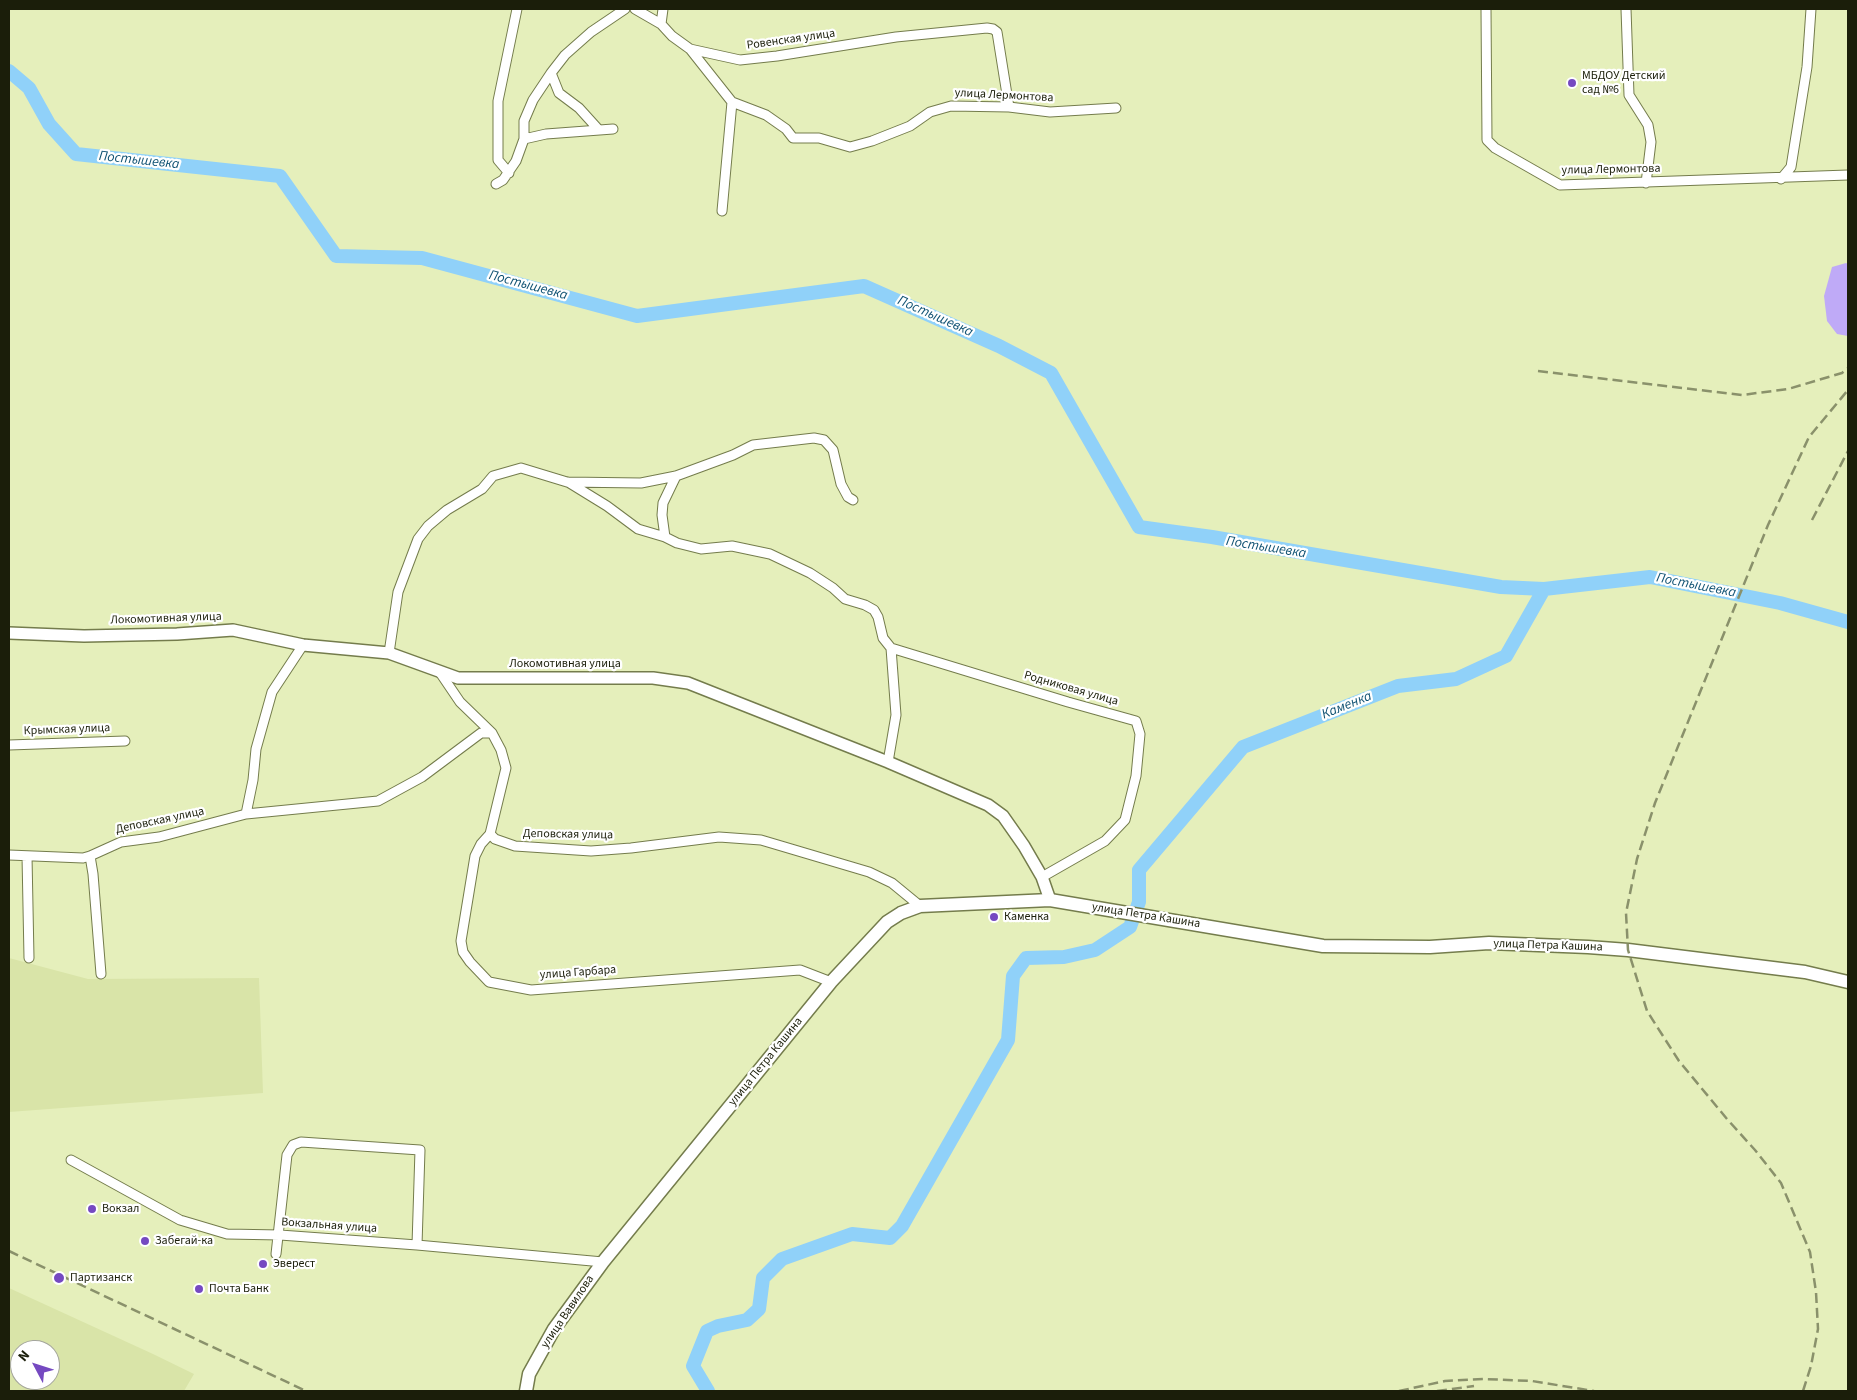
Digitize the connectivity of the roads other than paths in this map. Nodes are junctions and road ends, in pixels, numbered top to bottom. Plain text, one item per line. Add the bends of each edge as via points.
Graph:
1 (516, 9) edge
2 (625, 9) edge
3 (635, 9) edge
4 (663, 9) edge
5 (1486, 9) edge
6 (1626, 9) edge
7 (1812, 9) edge
8 (661, 24) junction
9 (690, 49) junction
10 (551, 73) junction
11 (732, 102) junction
12 (1009, 107) junction
13 (1116, 108) dead end
14 (598, 129) junction
15 (613, 129) dead end
16 (524, 139) junction
17 (509, 173) junction
18 (1848, 175) edge
19 (1781, 179) junction
20 (1646, 183) junction
21 (496, 184) dead end
22 (722, 211) dead end
23 (676, 476) junction
24 (567, 482) junction
25 (853, 500) dead end
26 (665, 537) junction
27 (9, 633) edge
28 (303, 645) junction
29 (891, 648) junction
30 (389, 653) junction
31 (439, 671) junction
32 (492, 734) junction
33 (125, 741) dead end
34 (9, 745) edge
35 (888, 762) junction
36 (246, 814) junction
37 (490, 834) junction
38 (9, 855) edge
39 (27, 856) junction
40 (90, 856) junction
41 (1042, 877) junction
42 (1050, 900) junction
43 (920, 906) junction
44 (29, 958) dead end
45 (100, 974) dead end
46 (831, 982) junction
47 (1848, 982) edge
48 (71, 1160) dead end
49 (280, 1236) junction
50 (417, 1245) junction
51 (276, 1254) dead end
52 (603, 1262) junction
53 (526, 1391) edge

1 - 17 street via 498,101 498,160
2 - 10 street via 591,32 565,55
3 - 8 street
4 - 8 street
5 - 20 street, улица Лермонтова via 1487,140 1494,148 1560,185
6 - 20 street via 1629,95 1648,125 1651,142
7 - 19 street via 1791,166
8 - 9 street
9 - 11 street
9 - 12 street, Ровенская улица via 740,60 896,37 992,29 997,32
10 - 14 street via 559,92
10 - 16 street via 524,121
11 - 12 street, улица Лермонтова via 766,115 793,138 819,138 850,147 910,126 930,112 951,106
11 - 22 street
12 - 13 street, улица Лермонтова via 1050,112
14 - 15 street
14 - 16 street
16 - 17 street
17 - 21 street
18 - 19 street, улица Лермонтова
19 - 20 street, улица Лермонтова
23 - 24 street via 641,483
23 - 25 street via 753,445 814,438 824,440 833,450 841,484
23 - 26 street via 663,503
24 - 26 street via 638,529
24 - 30 street via 521,468 493,476 482,489 428,526 418,539 398,592
26 - 29 street via 701,549 732,546 770,554 810,573 845,599 874,610 883,638
27 - 28 street, Локомотивная улица via 93,636 233,630
28 - 30 street, Локомотивная улица
28 - 36 street via 272,692 256,748
29 - 35 street via 896,715
29 - 41 street, Родниковая улица via 1136,721 1140,734 1136,776 1126,820 1105,841
30 - 31 street, Локомотивная улица
31 - 32 street via 460,702
31 - 35 street, Локомотивная улица via 458,678 654,678 688,684
32 - 36 street, Деповская улица via 482,733 422,777 378,801
32 - 37 street via 506,768
33 - 34 street, Крымская улица
35 - 41 street, Локомотивная улица via 988,805 1003,816
36 - 40 street, Деповская улица via 159,837 121,842
37 - 43 street, Деповская улица via 515,846 591,851 720,837 761,840 869,872 892,883
37 - 46 street, улица Гарбара via 475,856 461,941 463,952 489,982 531,990 800,970
38 - 39 street, Деповская улица
39 - 40 street, Деповская улица
39 - 44 street
40 - 45 street
41 - 42 street, Локомотивная улица
42 - 43 main road, улица Петра Кашина
42 - 47 main road, улица Петра Кашина via 1323,946 1430,947 1489,943 1588,946 1805,972
43 - 46 main road, улица Петра Кашина via 887,922
46 - 52 main road, улица Петра Кашина
48 - 49 street, Вокзальная улица via 180,1220 227,1234
49 - 50 street, Вокзальная улица
49 - 50 street via 287,1155 293,1145 301,1142 420,1150
49 - 51 street
50 - 52 street, Вокзальная улица
52 - 53 main road, улица Вавилова via 554,1329 529,1374

